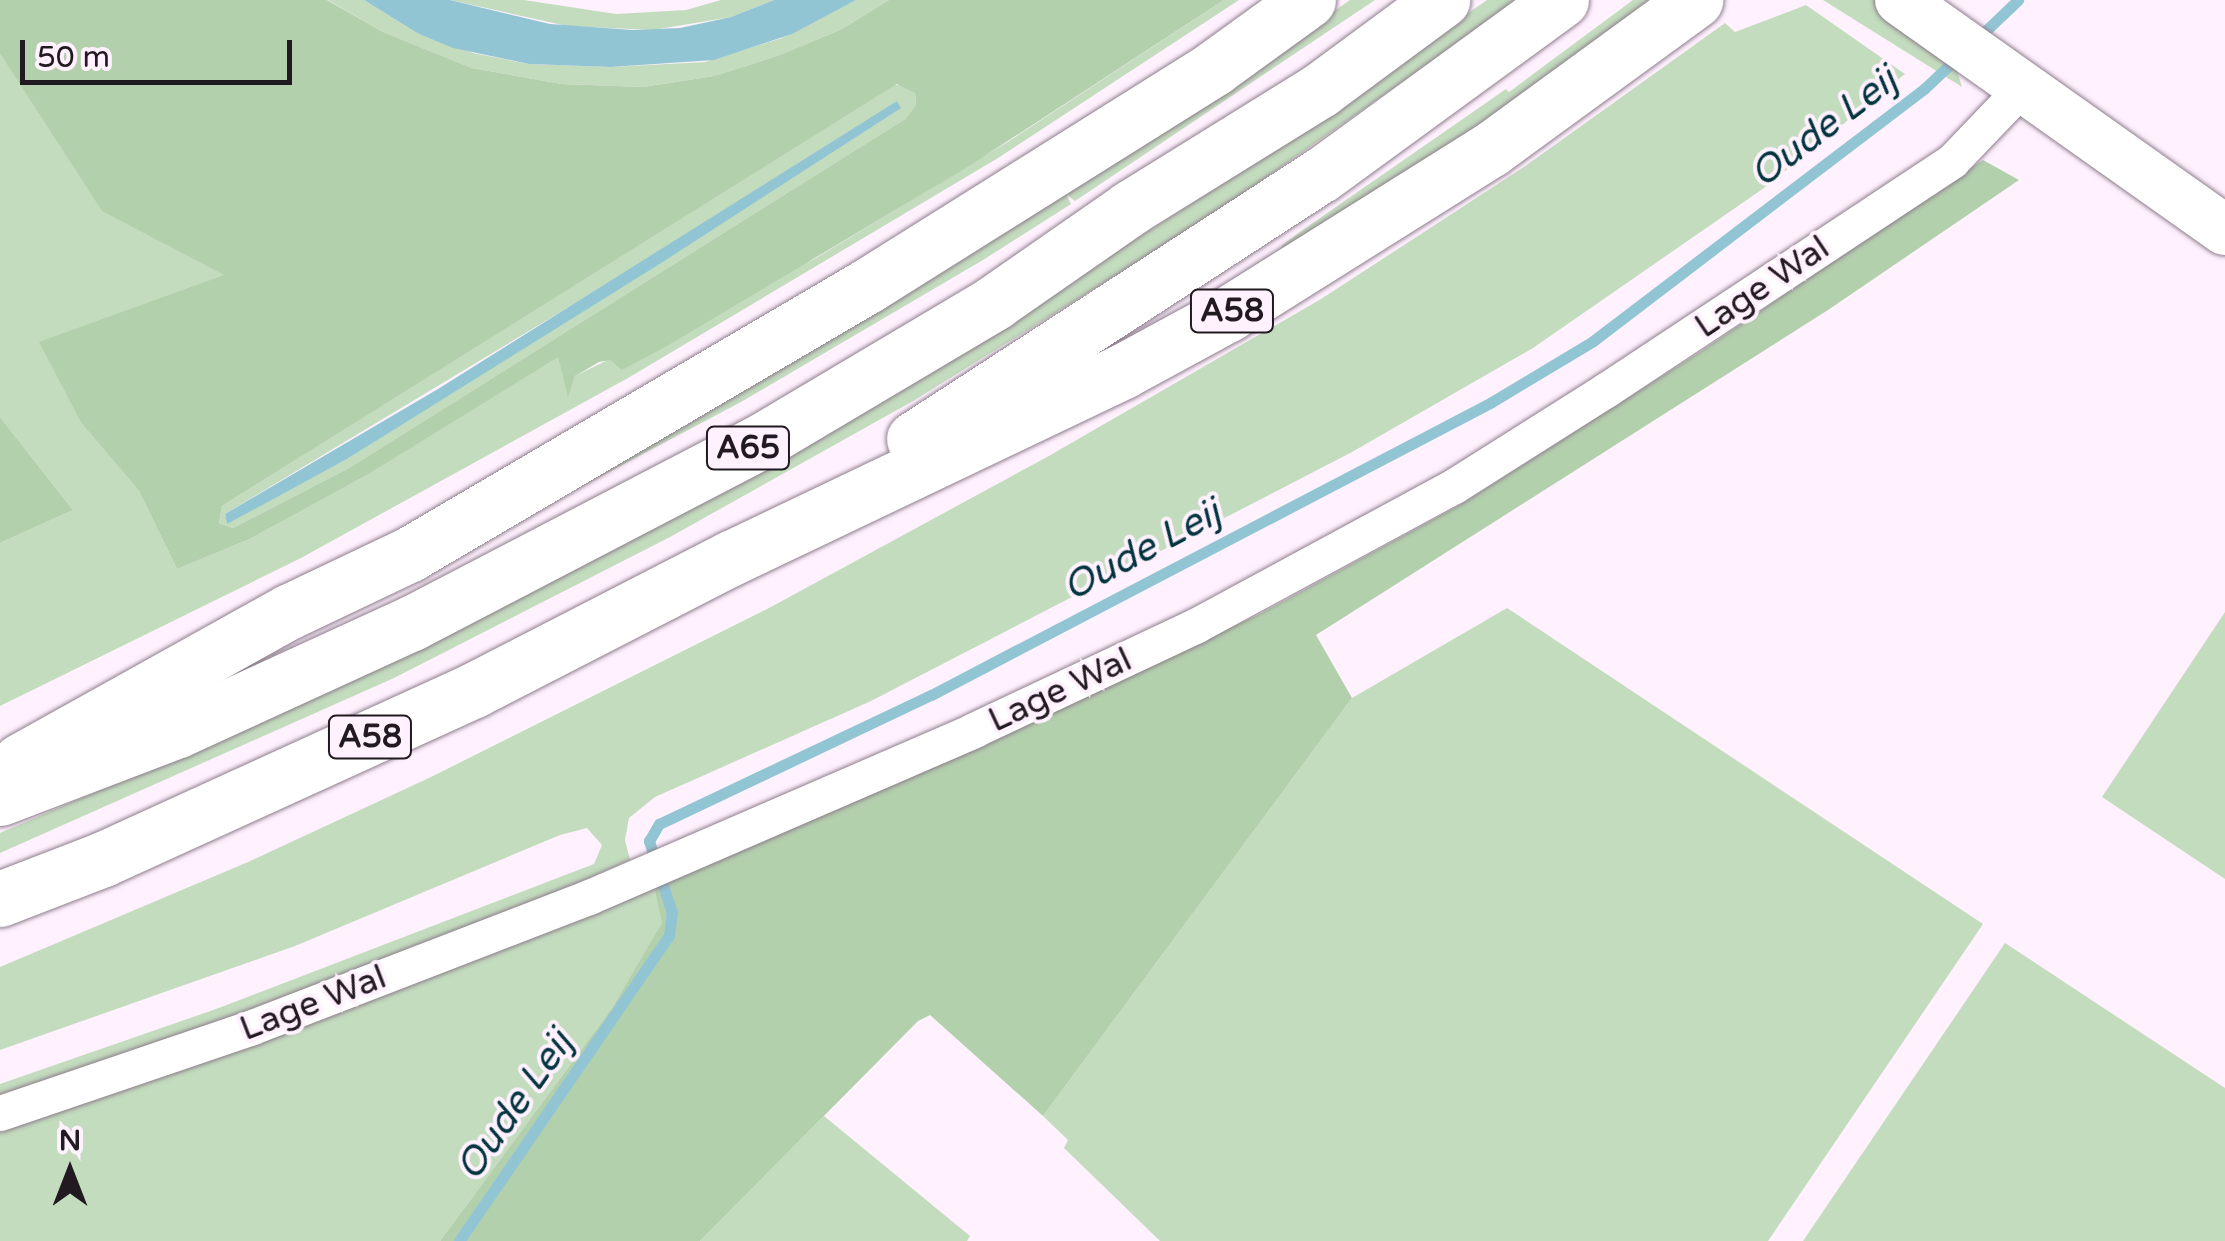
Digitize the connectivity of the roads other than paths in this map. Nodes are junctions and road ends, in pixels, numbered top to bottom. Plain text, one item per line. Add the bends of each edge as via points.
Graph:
1 (1308, 0) edge
2 (1442, 0) edge
3 (1560, 0) edge
4 (1695, 0) edge
5 (1900, 0) edge
6 (2006, 73) junction
7 (2225, 230) edge
8 (732, 558) junction
9 (0, 772) edge
10 (0, 798) edge
11 (0, 898) edge
12 (0, 1113) edge

1 - 9 highway via 1214,68 868,286 410,554 290,611
2 - 10 highway, A65 via 1320,90 995,302 758,442 412,623 178,730
3 - 8 highway, A65 via 1321,175
4 - 8 highway, A58 via 1490,148 1228,314
5 - 6 street
6 - 7 street
6 - 12 street, Lage Wal via 1952,161 1454,486 1196,626 635,878 252,1027
8 - 11 highway, A58 via 474,690

